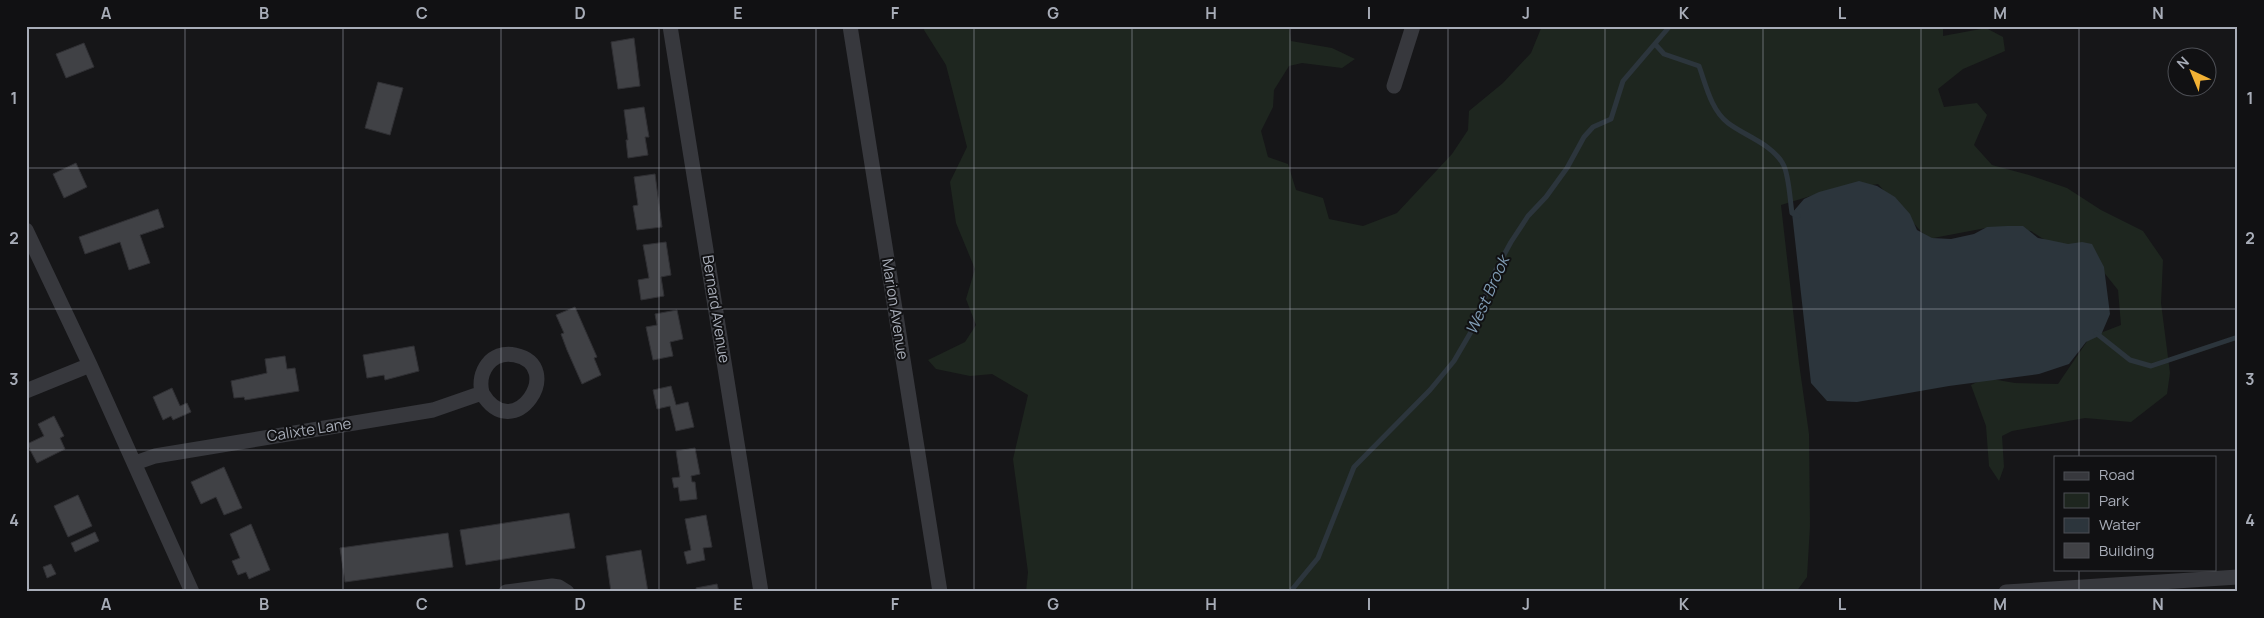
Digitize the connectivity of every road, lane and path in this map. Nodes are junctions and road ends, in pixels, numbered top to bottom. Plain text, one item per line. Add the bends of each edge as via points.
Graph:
1 (670, 26) edge
2 (850, 26) edge
3 (1413, 26) edge
4 (1394, 86) dead end
5 (26, 230) edge
6 (90, 365) junction
7 (26, 390) edge
8 (482, 393) dead end
9 (135, 463) junction
10 (2238, 577) edge
11 (192, 592) edge
12 (506, 592) edge
13 (567, 592) edge
14 (761, 592) edge
15 (940, 592) edge
16 (2006, 592) edge

1 - 14 street, Bernard Avenue
2 - 15 street, Marion Avenue
3 - 4 street
5 - 6 street
6 - 7 street
6 - 9 street
8 - 9 street, Calixte Lane via 433,410 155,456
9 - 11 street
10 - 16 street
12 - 13 street via 552,586

